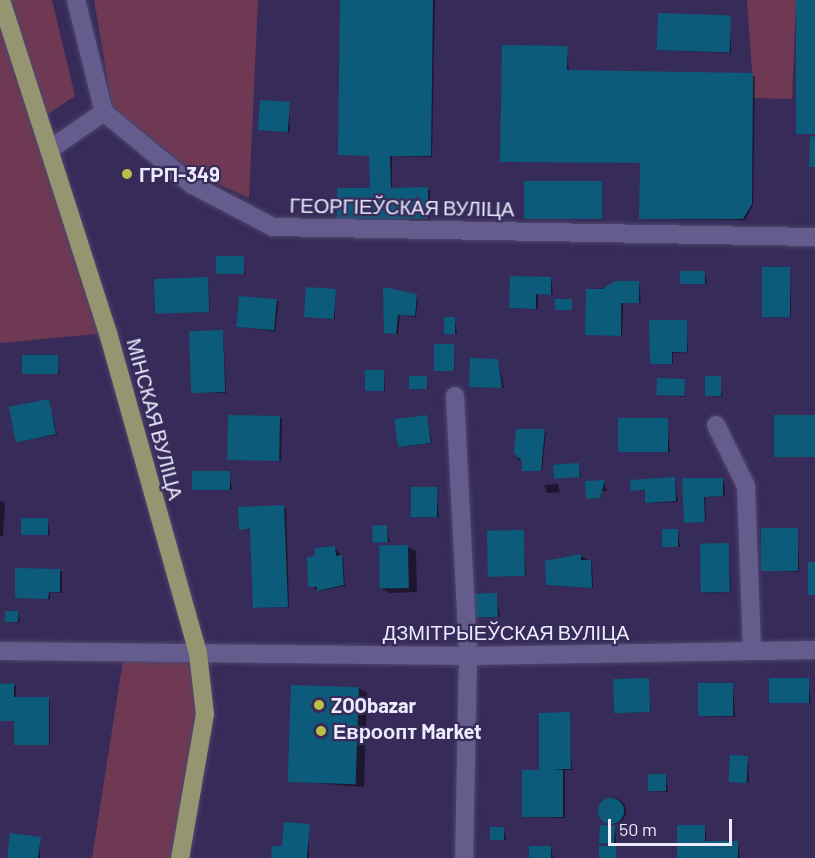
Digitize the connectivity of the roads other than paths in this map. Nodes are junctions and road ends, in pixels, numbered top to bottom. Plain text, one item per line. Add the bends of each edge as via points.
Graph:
1 (1, 0) edge
2 (76, 0) edge
3 (104, 112) junction
4 (50, 150) junction
5 (815, 237) edge
6 (455, 396) dead end
7 (716, 425) dead end
8 (815, 650) edge
9 (0, 651) edge
10 (752, 651) junction
11 (198, 653) junction
12 (468, 656) junction
13 (180, 858) edge
14 (464, 858) edge

1 - 4 main road, МІНСКАЯ ВУЛІЦА
2 - 3 street
3 - 4 street
3 - 5 street, ГЕОРГІЕЎСКАЯ ВУЛІЦА via 190,184 273,227
4 - 11 main road, МІНСКАЯ ВУЛІЦА via 108,333
6 - 12 street
7 - 10 street via 746,486
8 - 10 street, ДЗМІТРЫЕЎСКАЯ ВУЛІЦА
9 - 11 street, ДЗМІТРЫЕЎСКАЯ ВУЛІЦА
10 - 12 street, ДЗМІТРЫЕЎСКАЯ ВУЛІЦА
11 - 12 street, ДЗМІТРЫЕЎСКАЯ ВУЛІЦА
11 - 13 main road, МІНСКАЯ ВУЛІЦА via 205,714
12 - 14 street

